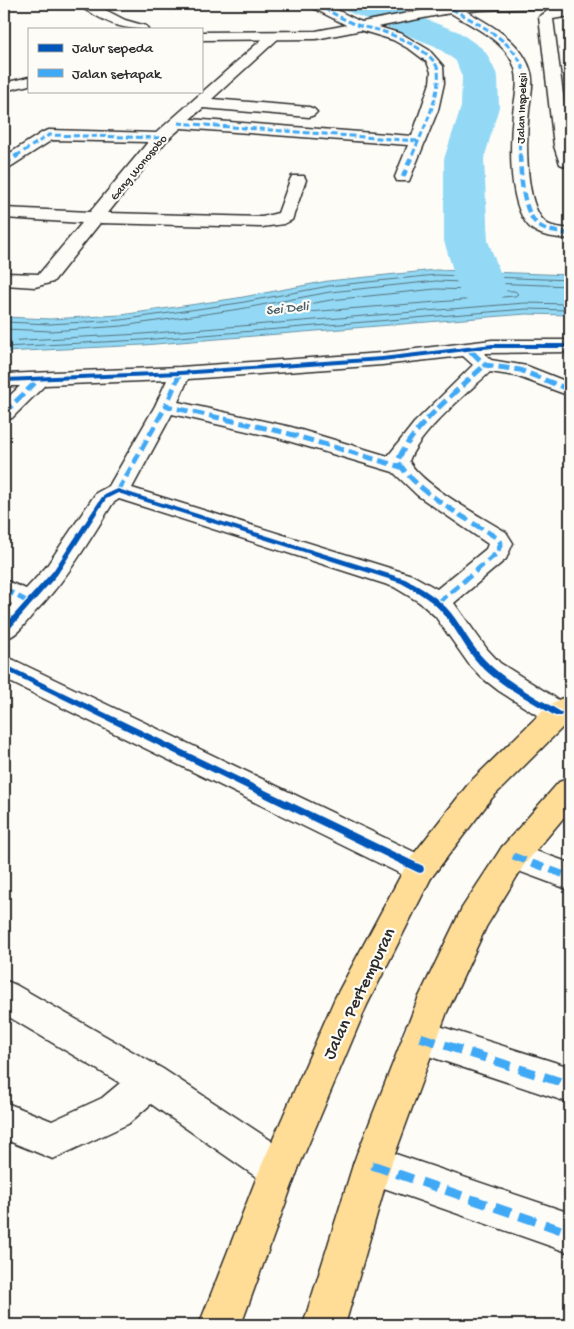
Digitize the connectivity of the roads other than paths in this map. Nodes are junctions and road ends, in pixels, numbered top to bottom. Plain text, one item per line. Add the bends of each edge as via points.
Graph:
1 (85, 4) edge
2 (316, 4) edge
3 (419, 4) edge
4 (550, 4) edge
5 (451, 8) edge
6 (570, 12) edge
7 (363, 26) junction
8 (138, 28) edge
9 (202, 36) edge
10 (273, 37) junction
11 (28, 81) edge
12 (4, 87) edge
13 (201, 103) junction
14 (309, 112) dead end
15 (178, 123) junction
16 (565, 134) edge
17 (160, 138) junction
18 (418, 141) junction
19 (570, 163) edge
20 (4, 164) edge
21 (403, 177) dead end
22 (298, 180) dead end
23 (4, 212) edge
24 (95, 218) junction
25 (570, 234) edge
26 (4, 279) edge
27 (570, 346) edge
28 (467, 348) junction
29 (485, 365) junction
30 (180, 373) junction
31 (39, 378) junction
32 (4, 380) edge
33 (570, 390) edge
34 (166, 406) junction
35 (4, 413) edge
36 (401, 467) junction
37 (118, 491) junction
38 (4, 589) edge
39 (30, 602) junction
40 (438, 603) junction
41 (4, 630) edge
42 (4, 668) edge
43 (564, 710) edge
44 (570, 790) edge
45 (513, 856) junction
46 (420, 869) junction
47 (570, 877) edge
48 (4, 996) edge
49 (420, 1037) junction
50 (150, 1081) junction
51 (570, 1085) edge
52 (4, 1120) edge
53 (372, 1165) junction
54 (278, 1169) junction
55 (570, 1233) edge
56 (220, 1325) edge
57 (324, 1325) edge

1 - 8 street via 120,23
2 - 7 street
3 - 5 street
4 - 5 street
5 - 7 street
5 - 25 street, Jalan InspeksiI via 511,48 523,68 518,142 523,189 530,213 538,225
6 - 16 street via 546,17
7 - 10 street via 316,35
7 - 18 street via 396,37 435,62 438,72 433,101
9 - 10 street
10 - 13 street, Gang Wonosobo
11 - 12 street
13 - 14 street
13 - 15 street, Gang Wonosobo
15 - 17 street, Gang Wonosobo
15 - 18 street
16 - 19 street via 566,161
17 - 20 street via 49,135
17 - 24 street, Gang Wonosobo
18 - 21 street
22 - 24 street via 286,216 278,220
23 - 24 street
24 - 26 street, Gang Wonosobo via 46,278 35,282
27 - 28 street
28 - 29 street
28 - 30 street via 382,359
29 - 33 street via 520,370
29 - 36 street via 403,449 398,462
30 - 31 street
30 - 34 street
31 - 32 street
31 - 35 street
34 - 36 street via 283,432
34 - 37 street
36 - 40 street via 413,480 501,543 497,553
37 - 39 street via 104,498 55,573
37 - 40 street via 403,581
38 - 39 street
39 - 41 street
40 - 43 street via 484,664
42 - 46 street
43 - 46 highway, Jalan Pertempuran via 481,790
44 - 45 highway
45 - 47 street
45 - 49 highway via 474,918
46 - 54 highway, Jalan Pertempuran via 352,998
48 - 50 street
49 - 51 street
49 - 53 highway
50 - 52 street via 115,1111 53,1140
50 - 54 street
53 - 55 street
53 - 57 highway
54 - 56 highway, Jalan Pertempuran

